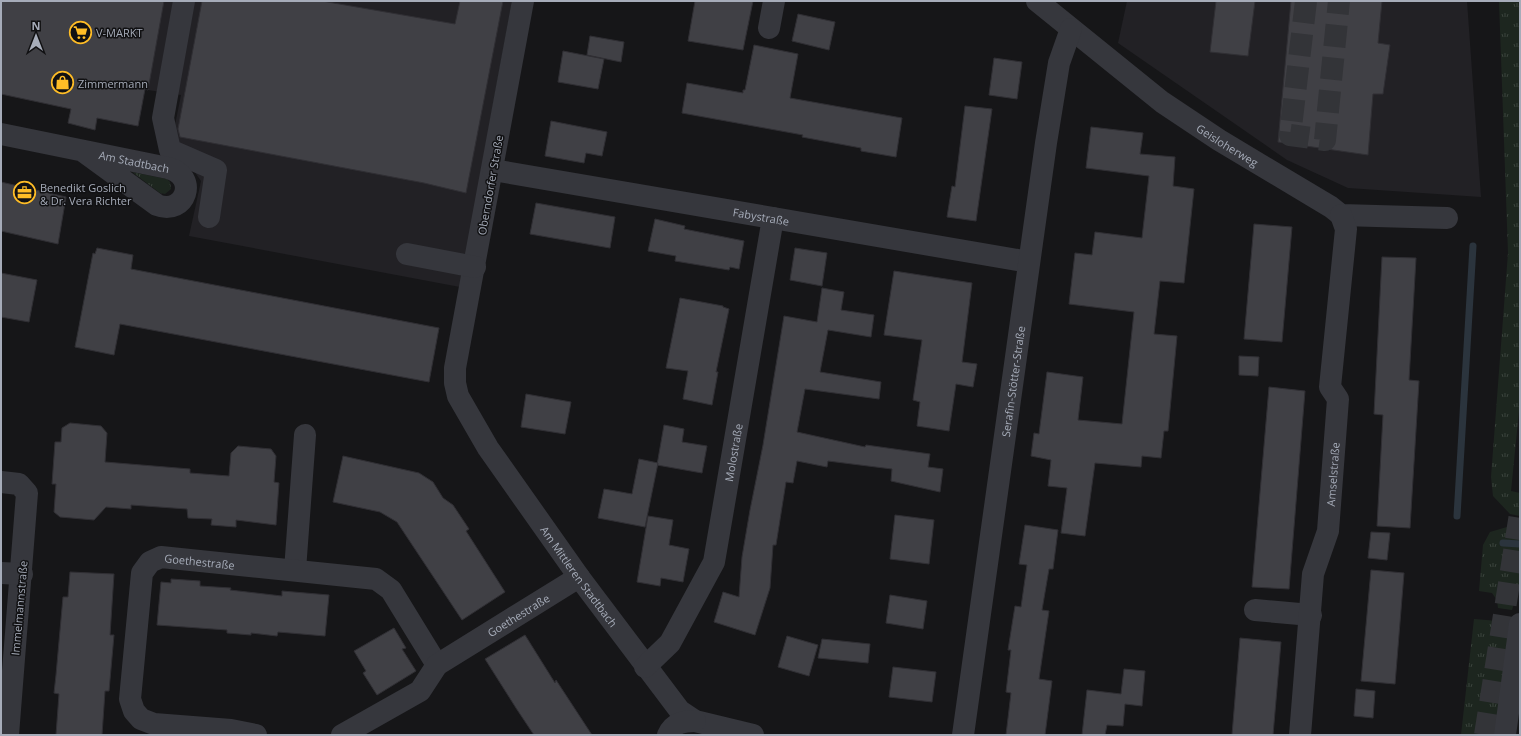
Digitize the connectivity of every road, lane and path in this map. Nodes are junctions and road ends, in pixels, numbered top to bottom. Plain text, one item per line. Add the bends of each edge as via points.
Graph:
1 (184, 1) edge
2 (523, 1) edge
3 (774, 1) edge
4 (1037, 1) edge
5 (769, 28) dead end
6 (1071, 29) junction
7 (1, 134) edge
8 (83, 151) junction
9 (169, 159) junction
10 (493, 170) junction
11 (1341, 215) junction
12 (209, 217) dead end
13 (773, 218) junction
14 (1447, 218) dead end
15 (407, 254) dead end
16 (1029, 262) junction
17 (475, 267) junction
18 (455, 368) joint
19 (305, 435) dead end
20 (10, 483) edge
21 (295, 570) junction
22 (12, 573) edge
23 (579, 577) junction
24 (1255, 610) dead end
25 (1311, 615) junction
26 (1520, 624) edge
27 (437, 665) junction
28 (645, 667) junction
29 (698, 728) edge
30 (8, 735) edge
31 (256, 735) edge
32 (342, 735) edge
33 (668, 735) edge
34 (753, 735) edge
35 (963, 735) edge
36 (1300, 735) edge
37 (1505, 735) edge

1 - 9 street via 163,118
2 - 10 street, Oberndorfer Straße
3 - 5 street
4 - 6 street, Geisloherweg
6 - 11 street, Geisloherweg via 1162,102
6 - 16 street, Serafin-Stötter-Straße via 1059,63
7 - 8 street, Am Stadtbach
8 - 9 street, Am Stadtbach
8 - 9 street, Am Stadtbach via 164,208 177,205 185,195 186,189 184,178
9 - 12 street via 216,170
10 - 13 street, Fabystraße
10 - 17 street, Oberndorfer Straße
11 - 14 street
11 - 25 street, Amselstraße via 1346,229 1330,387 1338,399 1332,493 1328,531 1313,574
13 - 16 street, Fabystraße
13 - 28 street, Molostraße via 714,562 670,643
15 - 17 street
16 - 35 street, Serafin-Stötter-Straße
17 - 18 street, Oberndorfer Straße
18 - 23 street, Am Mittleren Stadtbach via 458,396 488,448
19 - 21 street
20 - 22 street, Immelmannstraße via 28,493
21 - 27 street, Goethestraße via 376,579 391,590
21 - 31 street, Goethestraße via 161,557 150,562 142,573 130,698 134,711 141,719 154,724 231,730
22 - 30 street, Immelmannstraße
23 - 27 street, Goethestraße
23 - 28 street, Am Mittleren Stadtbach
24 - 25 street
25 - 36 street, Amselstraße
26 - 37 street
27 - 32 street, Goethestraße via 420,691
28 - 29 street, Am Mittleren Stadtbach via 680,712
29 - 33 street via 681,722 670,730
29 - 34 street, Am Mittleren Stadtbach

